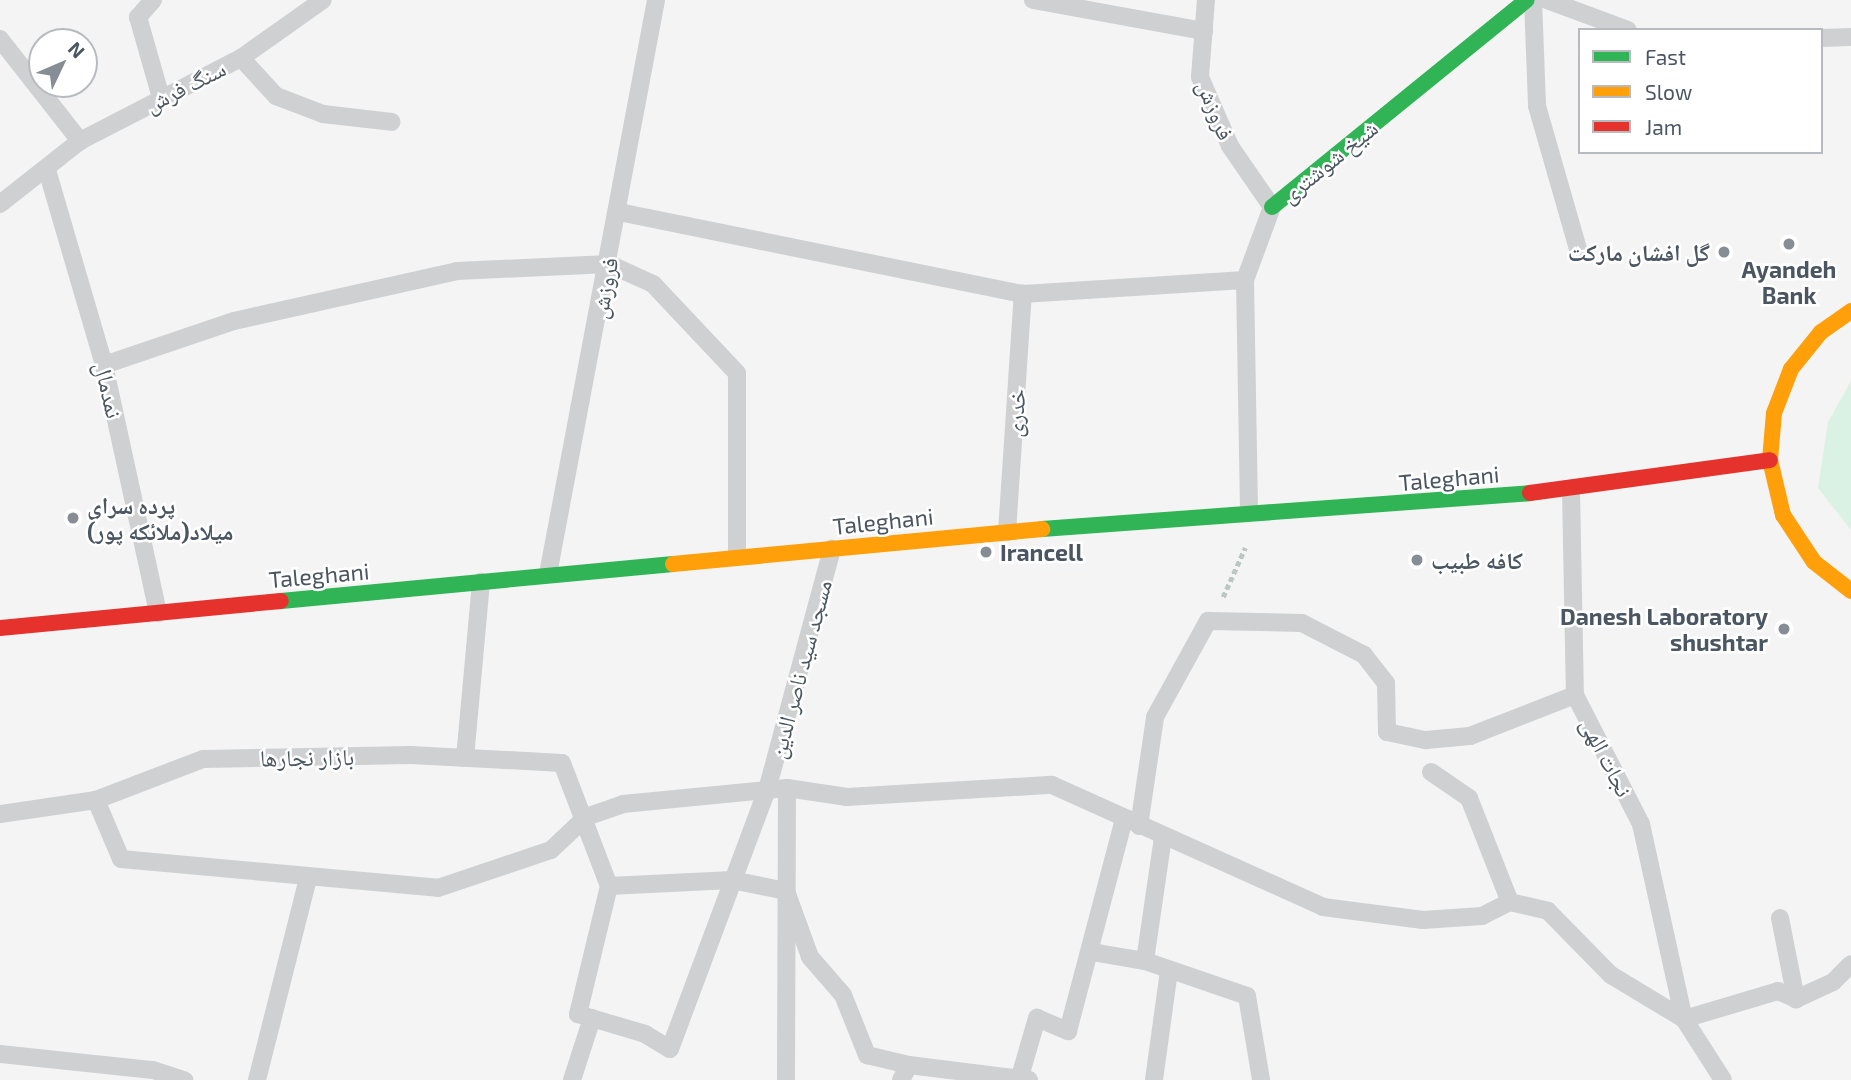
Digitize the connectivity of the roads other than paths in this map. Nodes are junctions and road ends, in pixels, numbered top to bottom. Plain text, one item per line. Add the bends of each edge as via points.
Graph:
1 (153, 0) edge
2 (323, 0) edge
3 (656, 0) edge
4 (1033, 0) edge
5 (1206, 0) edge
6 (1527, 0) edge
7 (1534, 0) edge
8 (1547, 0) edge
9 (1623, 28) edge
10 (1204, 31) junction
11 (1851, 37) edge
12 (1823, 38) edge
13 (0, 39) edge
14 (241, 58) junction
15 (161, 98) junction
16 (392, 121) dead end
17 (80, 141) junction
18 (47, 170) junction
19 (0, 204) edge
20 (1272, 207) junction
21 (619, 212) junction
22 (1578, 249) dead end
23 (609, 264) junction
24 (1245, 280) junction
25 (1023, 294) junction
26 (1851, 311) edge
27 (104, 365) junction
28 (1770, 460) junction
29 (1571, 491) junction
30 (1249, 511) junction
31 (1007, 532) junction
32 (832, 549) junction
33 (737, 557) junction
34 (548, 574) junction
35 (481, 582) junction
36 (1851, 591) edge
37 (158, 613) junction
38 (0, 628) edge
39 (1575, 695) junction
40 (465, 758) junction
41 (1431, 772) dead end
42 (787, 788) junction
43 (767, 790) junction
44 (96, 800) junction
45 (0, 814) edge
46 (586, 817) junction
47 (1132, 823) junction
48 (1163, 837) junction
49 (308, 878) junction
50 (733, 880) junction
51 (609, 886) junction
52 (786, 891) junction
53 (1510, 902) junction
54 (1780, 918) dead end
55 (1093, 952) junction
56 (1145, 961) junction
57 (1851, 964) edge
58 (1169, 970) junction
59 (1796, 999) junction
60 (592, 1018) junction
61 (1684, 1019) junction
62 (0, 1054) edge
63 (905, 1072) edge
64 (115, 1073) edge
65 (1023, 1079) edge
66 (184, 1080) edge
67 (257, 1080) edge
68 (572, 1080) edge
69 (786, 1080) edge
70 (1154, 1080) edge
71 (1261, 1080) edge
72 (1723, 1080) edge

1 - 15 lane via 138,17
2 - 14 lane, سنگ فرش
3 - 21 lane, فروزش
4 - 10 lane
5 - 10 lane, فروزش
6 - 20 main road, شیخ شوشتری
7 - 22 lane via 1537,106
8 - 9 lane
10 - 20 lane, فروزش via 1200,77 1230,146
11 - 12 lane
13 - 17 lane
14 - 15 lane, سنگ فرش
14 - 16 lane via 276,96 323,114
15 - 17 lane, سنگ فرش
17 - 18 lane, سنگ فرش
18 - 19 lane, سنگ فرش
18 - 27 lane, نمدمال
20 - 24 lane, شیخ شوشتری
21 - 23 lane, فروزش
21 - 25 lane
23 - 27 lane via 457,271 234,321
23 - 33 lane via 653,284 737,373
23 - 34 lane, فروزش
24 - 25 lane
24 - 30 lane, شیخ شوشتری
25 - 31 lane, خدری
26 - 28 main road via 1821,332 1791,369 1774,413
27 - 37 lane, نمدمال
28 - 29 main road, Taleghani
28 - 36 main road via 1783,514 1814,562
29 - 30 main road, Taleghani
29 - 39 lane, نجات الهی
30 - 31 main road, Taleghani
31 - 32 main road, Taleghani
32 - 33 main road, Taleghani
32 - 43 lane, مسجد سید ناصر الدین
33 - 34 main road, Taleghani
34 - 35 main road, Taleghani
35 - 37 main road, Taleghani
35 - 40 lane
37 - 38 main road, Taleghani
39 - 47 lane via 1470,736 1426,740 1387,732 1387,683 1364,655 1302,623 1208,621 1154,718
39 - 61 lane, نجات الهی via 1641,824
40 - 44 lane, بازار نجارها via 203,759
40 - 46 lane, بازار نجارها via 562,763
41 - 53 lane via 1469,798
42 - 43 lane
42 - 47 lane via 847,797 1052,785
42 - 52 lane
43 - 46 lane via 623,804
43 - 50 lane, مسجد سید ناصر الدین
44 - 45 lane, بازار نجارها
44 - 49 lane via 121,859
46 - 49 lane via 551,850 438,888
46 - 51 lane
47 - 48 lane
47 - 55 lane via 1098,902
48 - 53 lane via 1323,907 1423,920 1482,916
48 - 56 lane
49 - 67 lane
50 - 51 lane
50 - 52 lane
50 - 60 lane, مسجد سید ناصر الدین via 670,1049
51 - 60 lane via 578,1014
52 - 63 lane via 810,957 843,995 867,1055
52 - 69 lane
53 - 61 lane via 1548,911 1611,975
54 - 59 lane
55 - 56 lane
55 - 65 lane via 1068,1031 1037,1018
56 - 58 lane
57 - 59 lane via 1833,982
58 - 70 lane
58 - 71 lane via 1247,996
59 - 61 lane via 1778,991
60 - 68 lane
61 - 72 lane
62 - 64 lane
63 - 65 lane
64 - 66 lane

